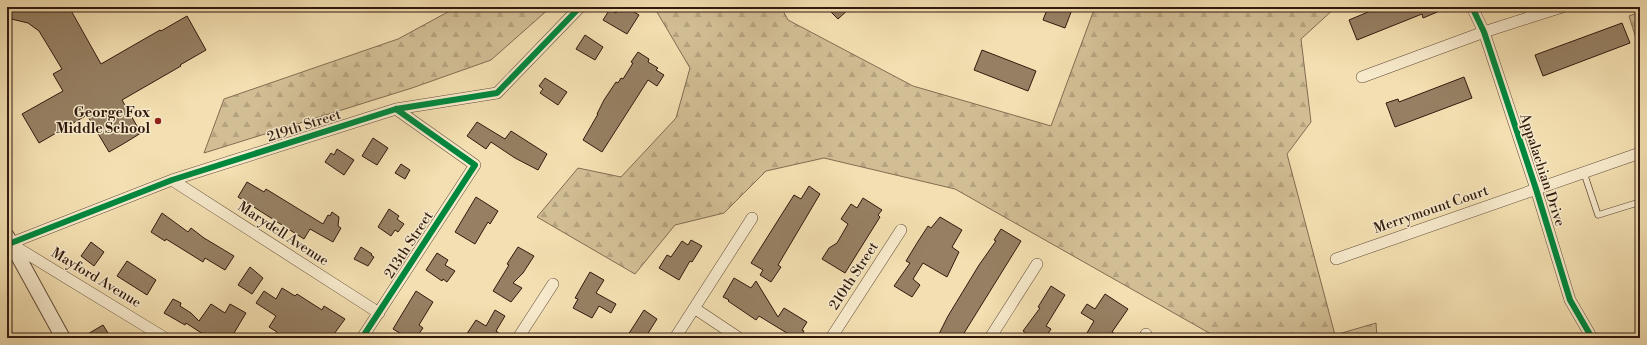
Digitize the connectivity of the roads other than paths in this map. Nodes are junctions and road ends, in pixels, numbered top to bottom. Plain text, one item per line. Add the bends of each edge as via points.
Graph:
1 (580, 7) edge
2 (1472, 7) edge
3 (1562, 7) edge
4 (1531, 12) edge
5 (1484, 32) junction
6 (1362, 77) dead end
7 (396, 109) junction
8 (1640, 153) edge
9 (1584, 173) junction
10 (172, 180) junction
11 (1536, 189) junction
12 (1640, 202) edge
13 (752, 218) dead end
14 (901, 230) dead end
15 (9, 240) edge
16 (1336, 259) dead end
17 (1038, 264) dead end
18 (553, 284) dead end
19 (694, 308) junction
20 (379, 313) junction
21 (63, 338) edge
22 (165, 338) edge
23 (362, 338) edge
24 (518, 338) edge
25 (675, 338) edge
26 (739, 338) edge
27 (831, 338) edge
28 (990, 338) edge
29 (1592, 338) edge

1 - 7 street, 219th Street via 497,93
2 - 5 street, Appalachian Drive
3 - 4 street
4 - 5 street
5 - 6 street
5 - 11 street, Appalachian Drive
7 - 10 street, 219th Street
7 - 20 street, 213th Street via 475,165
8 - 9 street, Merrymount Court
9 - 11 street, Merrymount Court
9 - 12 lane via 1598,215
10 - 15 street, 219th Street
10 - 20 street, Marydell Avenue
11 - 16 street, Merrymount Court
11 - 29 street, Appalachian Drive via 1570,300
13 - 19 street
14 - 27 street, 210th Street
15 - 21 street
15 - 22 street, Mayford Avenue
17 - 28 street
18 - 24 street
19 - 25 street
19 - 26 street
20 - 23 street, 213th Street

